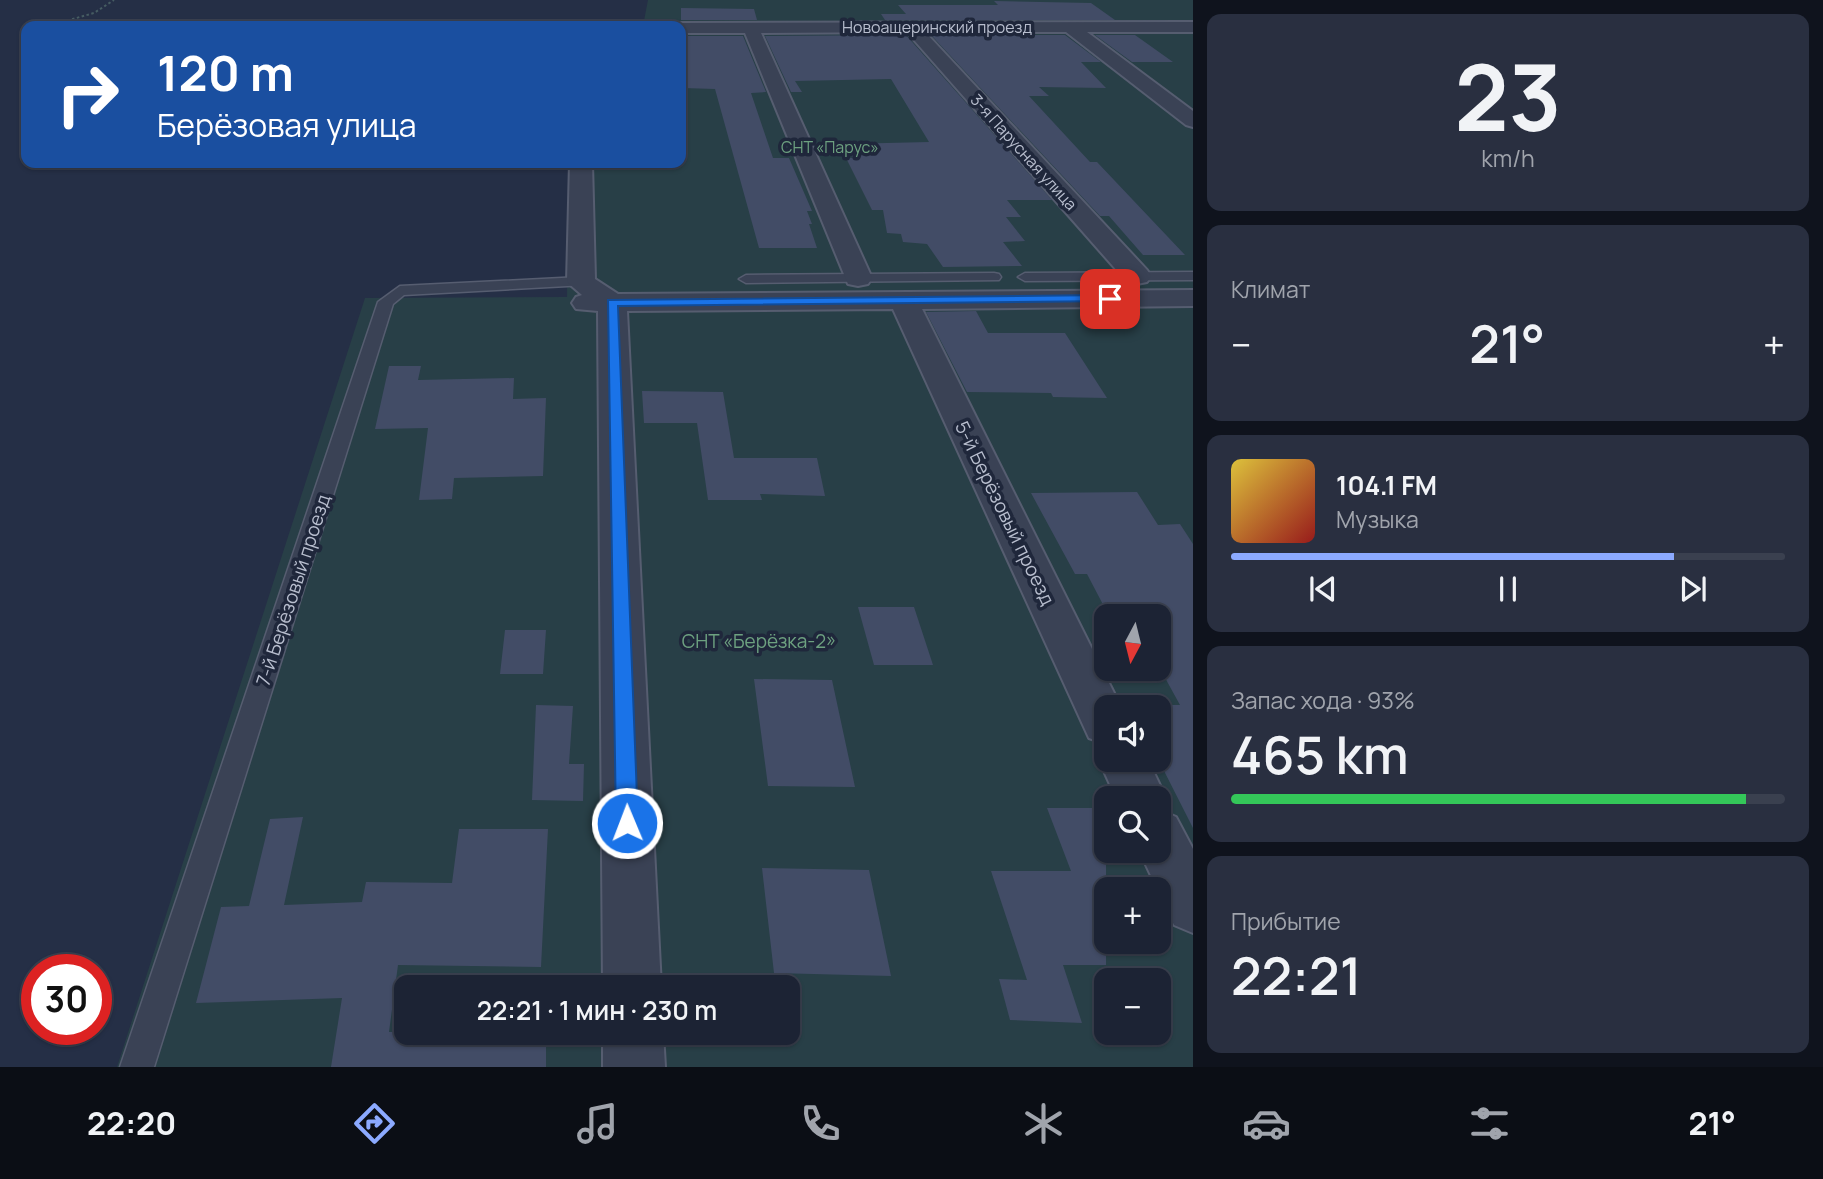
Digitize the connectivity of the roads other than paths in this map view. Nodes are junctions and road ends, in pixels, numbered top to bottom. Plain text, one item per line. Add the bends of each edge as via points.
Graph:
1 (768, 9) dead end
2 (870, 9) dead end
3 (981, 9) dead end
4 (1101, 14) dead end
5 (686, 27) edge
6 (751, 27) junction
7 (775, 27) junction
8 (882, 27) junction
9 (911, 27) junction
10 (999, 27) junction
11 (1070, 27) junction
12 (1118, 27) junction
13 (1188, 34) edge
14 (1193, 121) edge
15 (581, 168) edge
16 (1137, 276) junction
17 (994, 277) dead end
18 (1025, 277) dead end
19 (858, 278) junction
20 (746, 279) dead end
21 (1192, 294) edge
22 (588, 296) junction
23 (904, 302) junction
24 (1094, 699) edge
25 (1171, 861) edge
26 (1193, 906) edge
27 (631, 975) edge
28 (633, 1045) edge
29 (137, 1067) edge
30 (634, 1067) edge

1 - 7 street
2 - 8 street
3 - 10 street
4 - 12 street
5 - 6 street, Новоащеринский проезд
6 - 7 street, Новоащеринский проезд
6 - 19 street
7 - 8 street, Новоащеринский проезд
8 - 9 street, Новоащеринский проезд
9 - 10 street, Новоащеринский проезд
9 - 16 street, 3-я Парусная улица
10 - 11 street, Новоащеринский проезд
11 - 12 street, Новоащеринский проезд
11 - 14 street
12 - 13 street, Новоащеринский проезд via 1161,27
15 - 22 street
16 - 18 lane
16 - 21 lane
17 - 19 lane
19 - 20 lane
21 - 23 street
22 - 23 street
22 - 27 street
22 - 29 lane, 7-й Берёзовый проезд via 400,291 386,302
23 - 24 street, 5-й Берёзовый проезд
25 - 26 street
28 - 30 street

